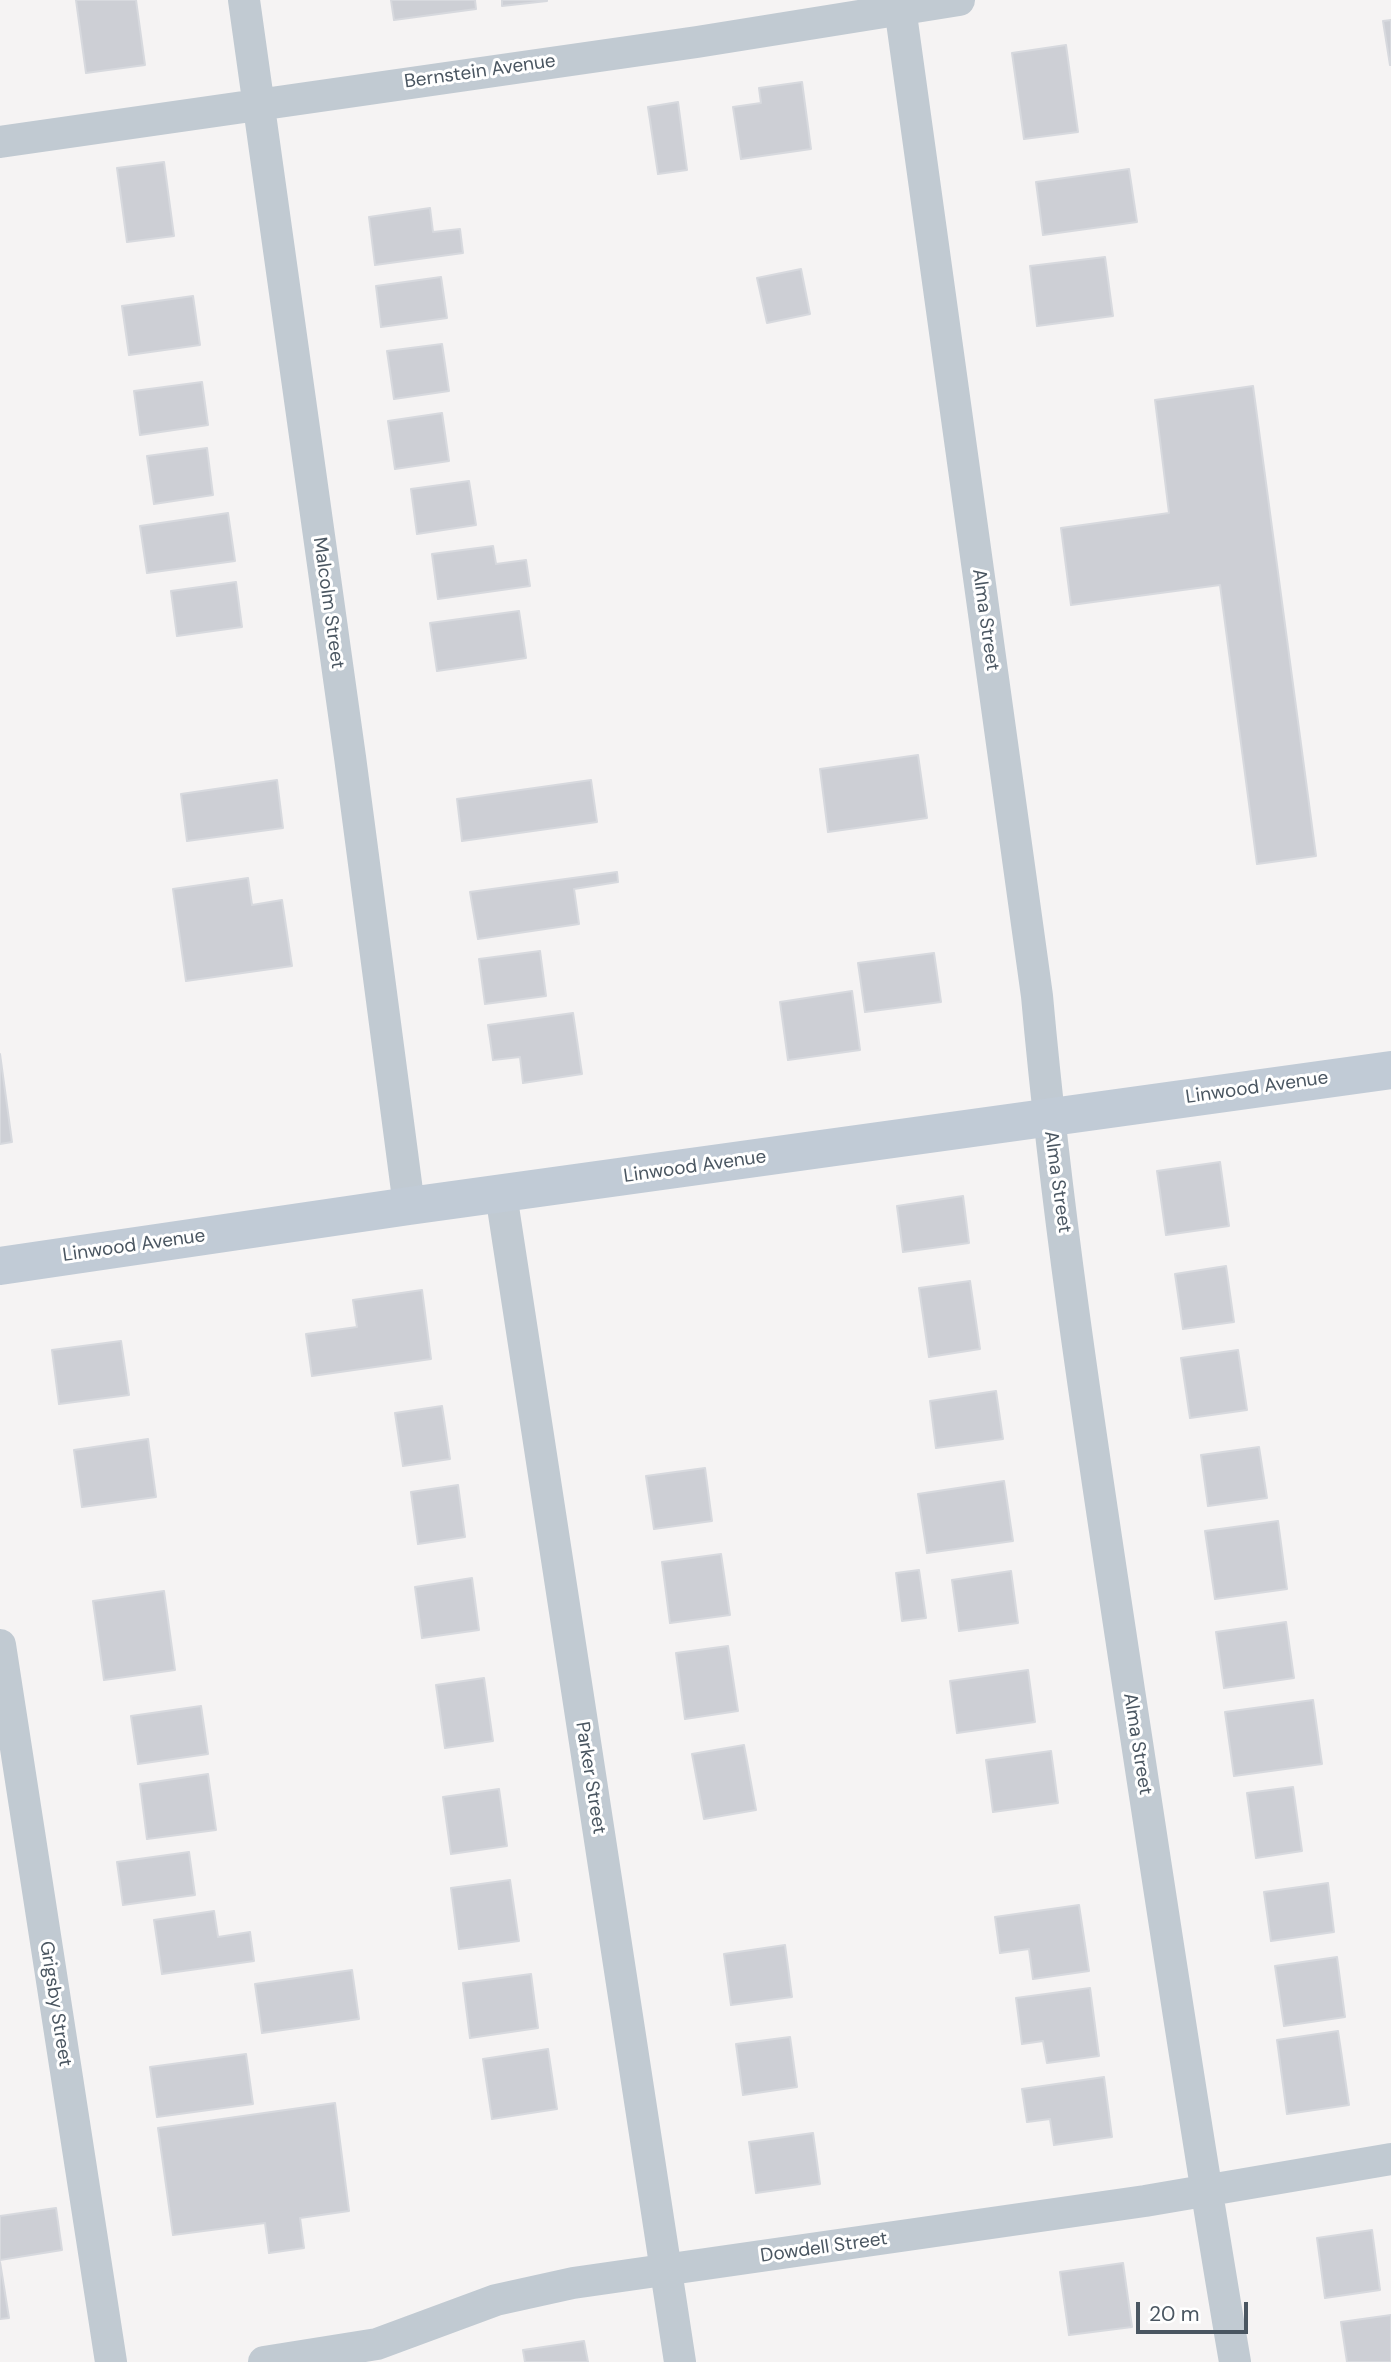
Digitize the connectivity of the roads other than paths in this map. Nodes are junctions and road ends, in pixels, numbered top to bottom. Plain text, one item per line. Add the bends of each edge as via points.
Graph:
1 (244, 0) edge
2 (959, 0) edge
3 (899, 4) edge
4 (259, 103) junction
5 (0, 142) edge
6 (1391, 1070) edge
7 (1048, 1118) junction
8 (501, 1194) junction
9 (409, 1206) junction
10 (0, 1266) edge
11 (0, 1645) edge
12 (1391, 2158) edge
13 (1205, 2190) junction
14 (666, 2270) junction
15 (111, 2362) edge
16 (264, 2362) edge
17 (680, 2362) edge
18 (1235, 2362) edge

1 - 4 street, Malcolm Street
2 - 3 street, Bernstein Avenue
3 - 4 street, Bernstein Avenue via 697,42
3 - 7 street, Alma Street via 1037,996
4 - 5 street, Bernstein Avenue
4 - 9 street, Malcolm Street
6 - 7 main road, Linwood Avenue
7 - 8 main road, Linwood Avenue
7 - 13 street, Alma Street via 1094,1459
8 - 9 main road, Linwood Avenue
8 - 14 street, Parker Street
9 - 10 main road, Linwood Avenue
11 - 15 street, Grigsby Street
12 - 13 street, Dowdell Street
13 - 14 street, Dowdell Street
13 - 18 street, Alma Street
14 - 16 street, Dowdell Street via 496,2300 377,2344
14 - 17 street, Parker Street

